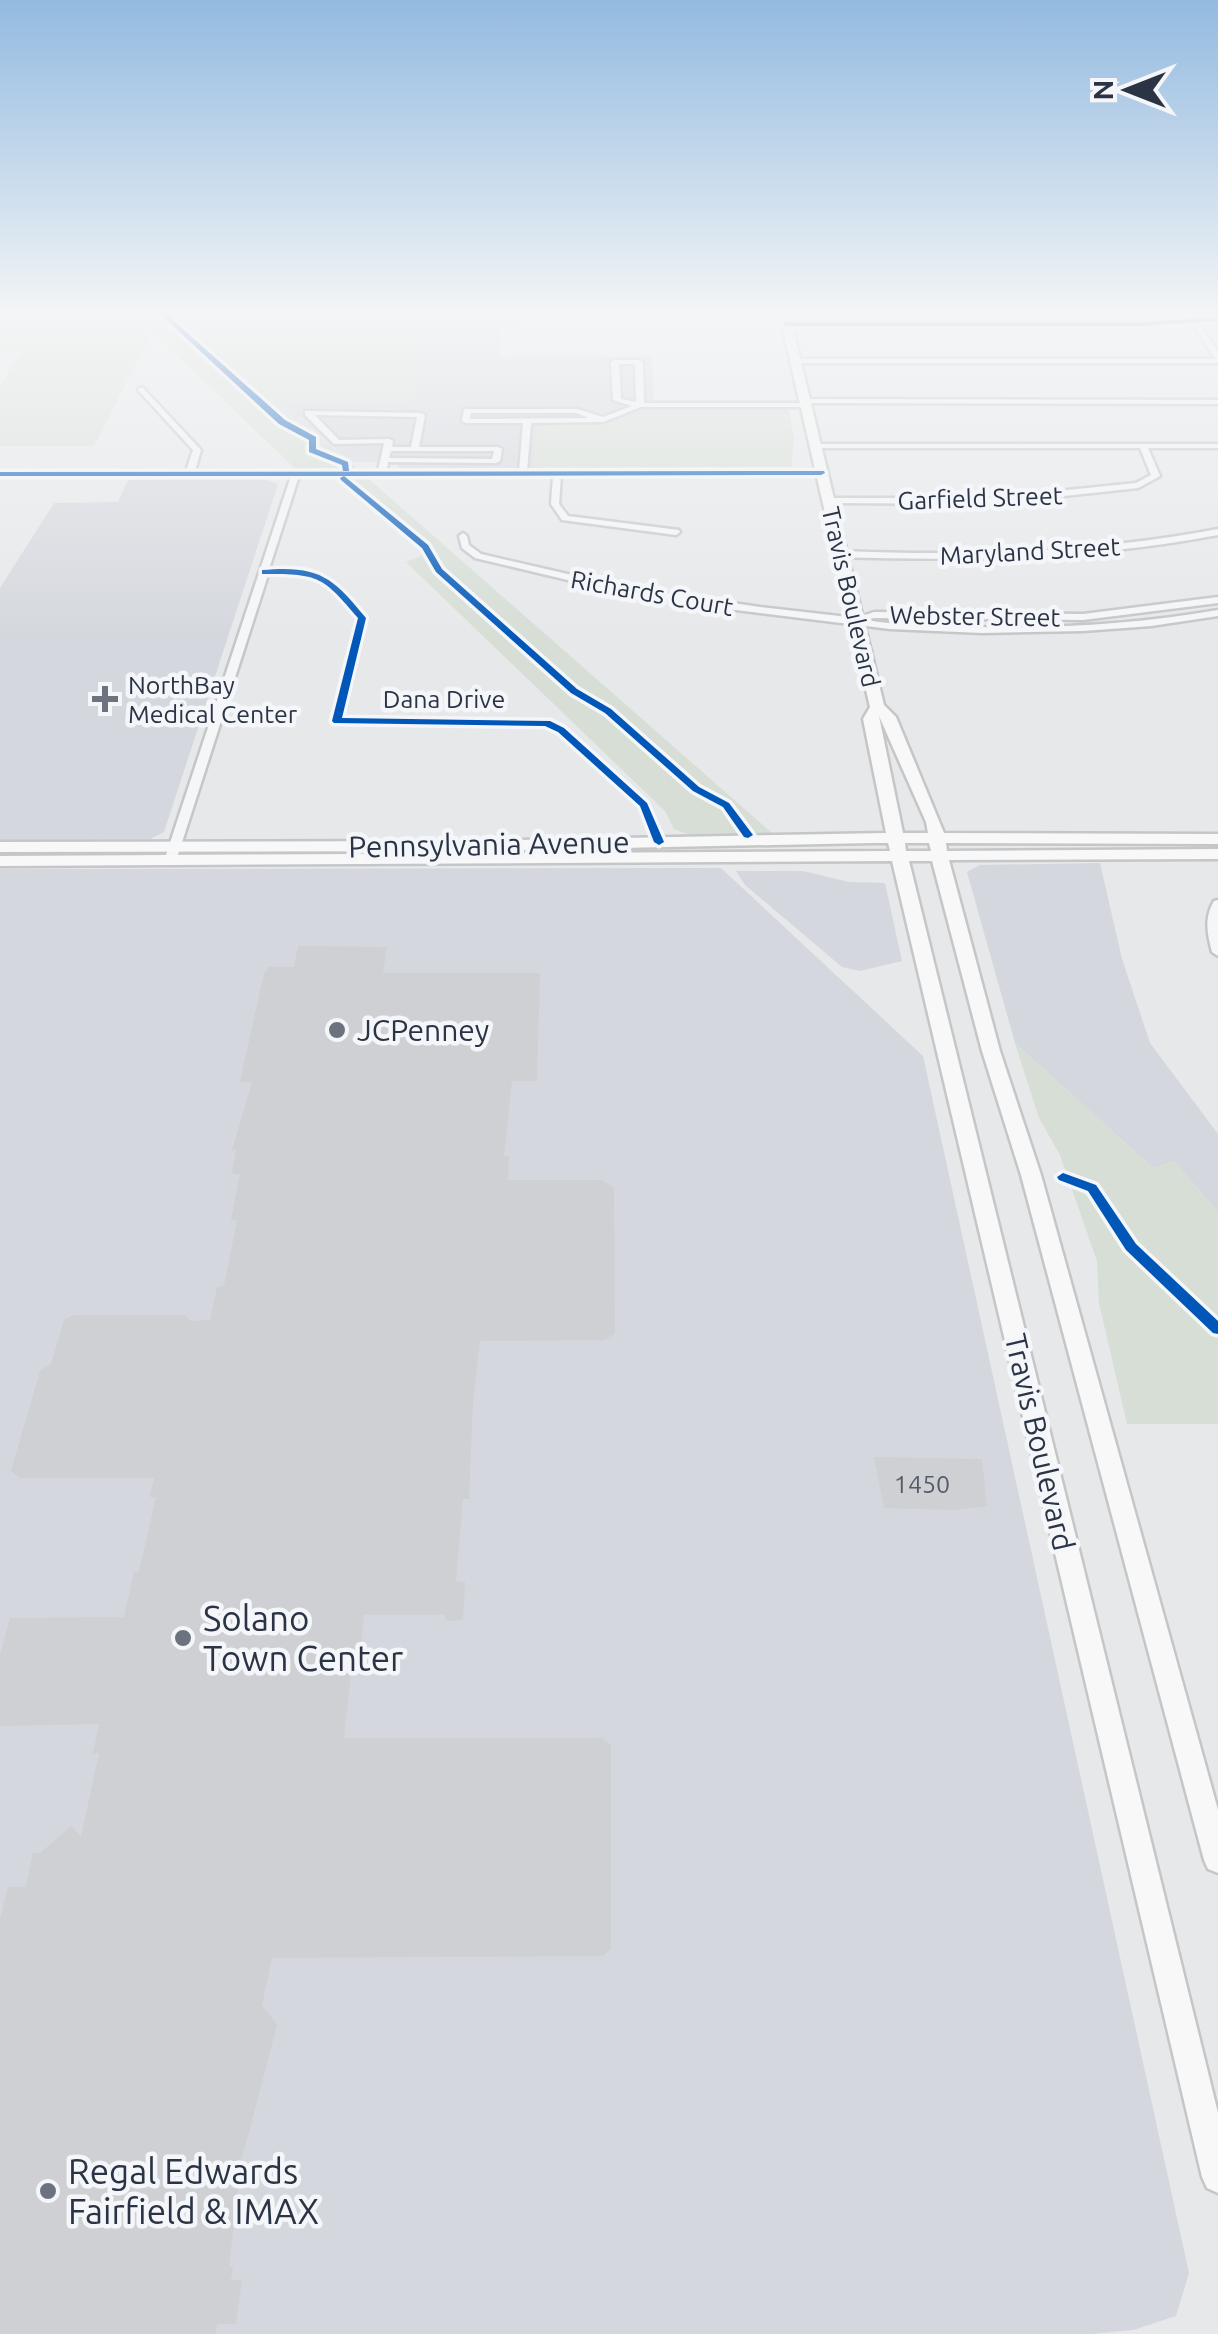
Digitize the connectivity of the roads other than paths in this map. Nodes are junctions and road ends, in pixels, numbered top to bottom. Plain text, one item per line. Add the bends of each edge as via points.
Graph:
1 (172, 422) edge
2 (317, 422) edge
3 (394, 422) edge
4 (420, 422) edge
5 (466, 422) edge
6 (527, 422) junction
7 (530, 422) edge
8 (809, 422) edge
9 (388, 445) junction
10 (815, 446) junction
11 (1143, 446) junction
12 (1218, 446) edge
13 (414, 449) junction
14 (385, 460) junction
15 (190, 473) junction
16 (296, 473) junction
17 (382, 473) junction
18 (523, 473) junction
19 (557, 473) junction
20 (821, 473) junction
21 (0, 474) edge
22 (828, 500) junction
23 (676, 532) dead end
24 (1218, 532) edge
25 (463, 536) dead end
26 (840, 554) junction
27 (265, 572) junction
28 (1218, 600) edge
29 (1218, 612) edge
30 (856, 620) junction
31 (877, 707) junction
32 (1218, 839) edge
33 (659, 842) junction
34 (0, 846) edge
35 (897, 848) junction
36 (938, 848) junction
37 (173, 853) junction
38 (1218, 854) edge
39 (0, 861) edge
40 (1216, 909) edge
41 (1218, 952) edge
42 (1218, 1860) edge
43 (1218, 2177) edge

1 - 15 street via 197,450
2 - 9 street via 337,442
3 - 9 street
4 - 13 street
5 - 6 street
6 - 7 street
6 - 18 street
8 - 10 main road, Travis Boulevard
9 - 13 street
9 - 14 street
10 - 11 street
10 - 20 main road, Travis Boulevard
11 - 12 street
11 - 22 street, Garfield Street via 1156,476 1138,485 990,501
13 - 14 street via 498,450 496,461
14 - 17 street
15 - 16 street
15 - 21 street
16 - 17 street
16 - 27 street
17 - 18 street
18 - 19 street
19 - 20 street
19 - 23 street via 555,504 565,518
20 - 22 main road, Travis Boulevard
22 - 26 main road, Travis Boulevard
24 - 26 street, Maryland Street via 1046,554
25 - 30 street, Richards Court via 478,556 594,586
26 - 30 main road, Travis Boulevard
27 - 33 street, Dana Drive via 328,577 362,618 337,721 547,724 644,804
27 - 37 street
28 - 30 street, Webster Street via 1083,618
29 - 30 street, Webster Street via 1033,630
30 - 31 main road, Travis Boulevard
31 - 35 main road, Travis Boulevard via 870,719
31 - 36 main road, Travis Boulevard via 889,716 934,822
32 - 36 main road, Pennsylvania Avenue
33 - 35 main road, Pennsylvania Avenue
33 - 37 main road, Pennsylvania Avenue
34 - 37 main road, Pennsylvania Avenue
35 - 36 main road, Pennsylvania Avenue
35 - 37 main road, Pennsylvania Avenue
35 - 43 main road, Travis Boulevard
36 - 38 main road, Pennsylvania Avenue
36 - 42 main road, Travis Boulevard
37 - 39 main road, Pennsylvania Avenue
40 - 41 street via 1212,932

